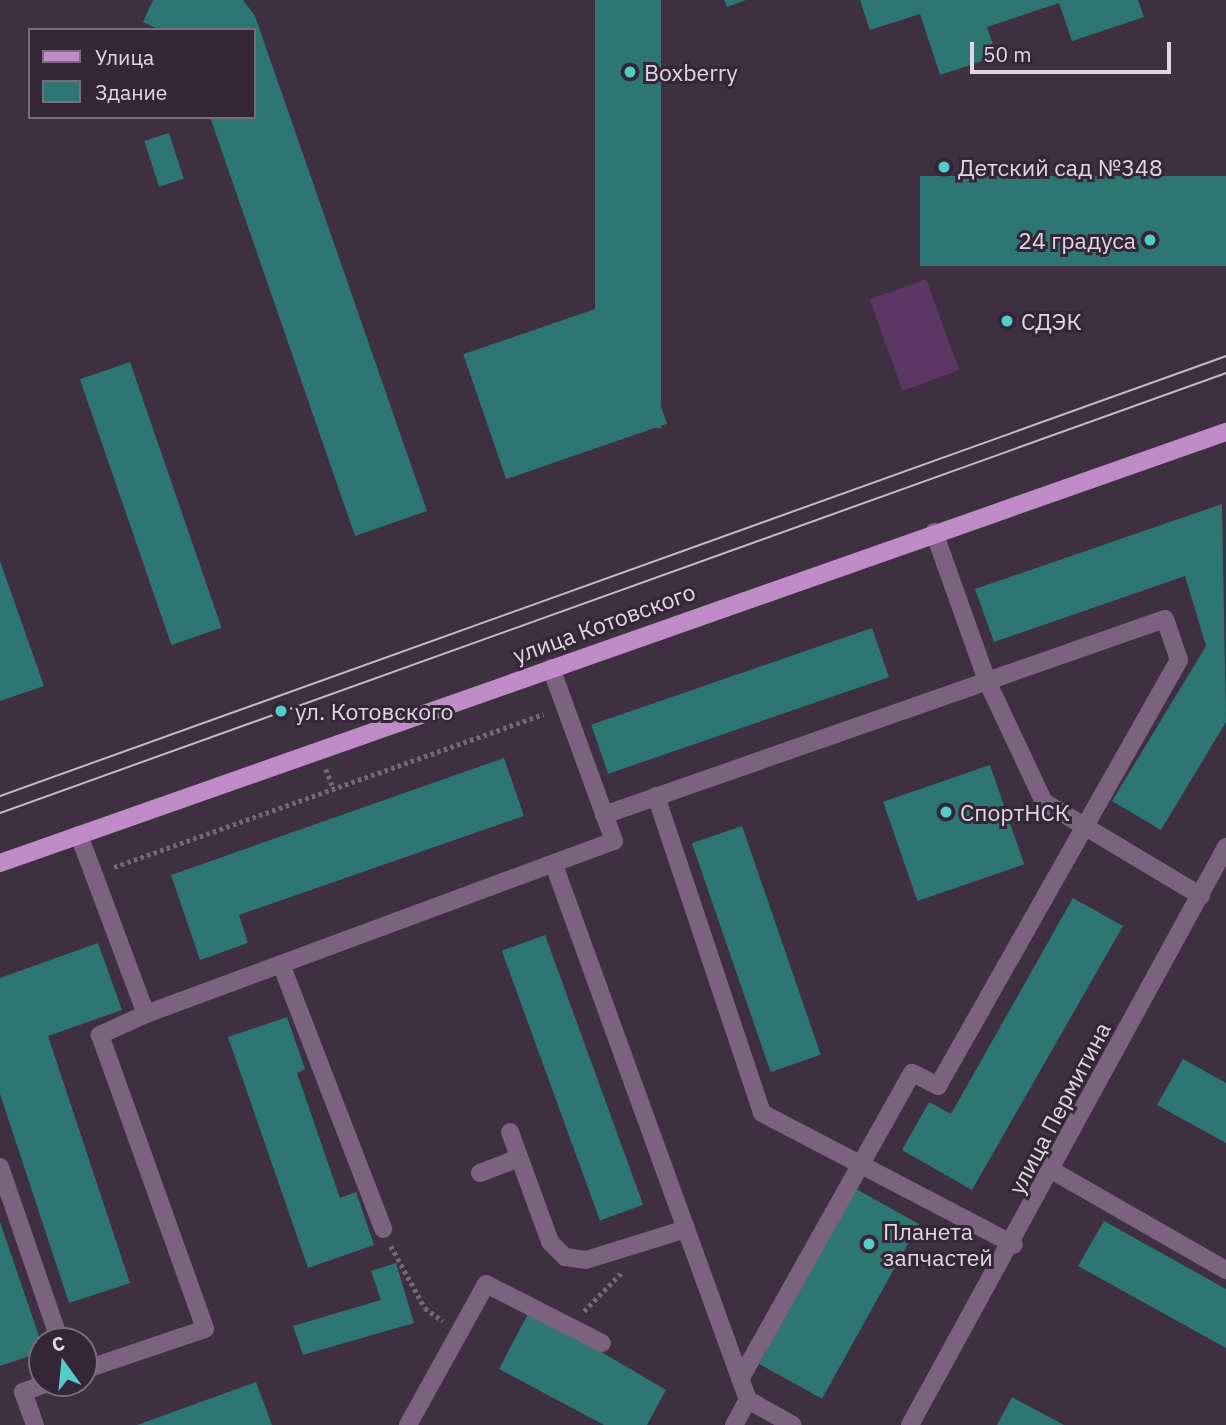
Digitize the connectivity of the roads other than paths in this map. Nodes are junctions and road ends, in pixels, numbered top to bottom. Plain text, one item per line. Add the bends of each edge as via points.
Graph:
1 (1226, 432) edge
2 (934, 532) junction
3 (551, 668) junction
4 (987, 681) junction
5 (656, 796) junction
6 (604, 815) junction
7 (1085, 826) junction
8 (79, 835) junction
9 (1226, 847) edge
10 (0, 863) edge
11 (554, 865) junction
12 (1200, 896) junction
13 (281, 964) junction
14 (146, 1014) junction
15 (510, 1132) dead end
16 (519, 1158) junction
17 (861, 1164) junction
18 (0, 1167) edge
19 (1053, 1171) junction
20 (480, 1173) dead end
21 (383, 1229) dead end
22 (686, 1229) junction
23 (1014, 1245) junction
24 (1226, 1270) edge
25 (55, 1327) edge
26 (602, 1343) dead end
27 (98, 1365) edge
28 (740, 1379) junction
29 (28, 1390) edge
30 (748, 1401) junction
31 (35, 1425) edge
32 (408, 1425) edge
33 (734, 1425) edge
34 (793, 1425) edge
35 (910, 1425) edge

1 - 2 main road, улица Котовского
2 - 3 main road, улица Котовского
2 - 4 street
3 - 6 street
3 - 8 main road, улица Котовского
4 - 5 street
4 - 7 street via 1044,802
4 - 7 street via 1164,619 1179,660
5 - 6 street
5 - 17 street via 762,1113
6 - 11 street via 614,841
7 - 12 street
7 - 17 street via 939,1086 912,1073
8 - 10 main road, улица Котовского
8 - 14 street
9 - 12 street, улица Пермитина
11 - 13 street
11 - 22 street
12 - 19 street, улица Пермитина
13 - 14 street
13 - 21 street
14 - 27 street via 100,1035 205,1329
15 - 16 street
16 - 20 street
16 - 22 street via 550,1242 565,1257 586,1260
17 - 23 street
17 - 28 street
18 - 25 street
19 - 23 street, улица Пермитина
19 - 24 street
22 - 28 street
23 - 35 street, улица Пермитина
26 - 32 street via 486,1284
28 - 30 street
29 - 31 street via 23,1392
30 - 33 street
30 - 34 street

